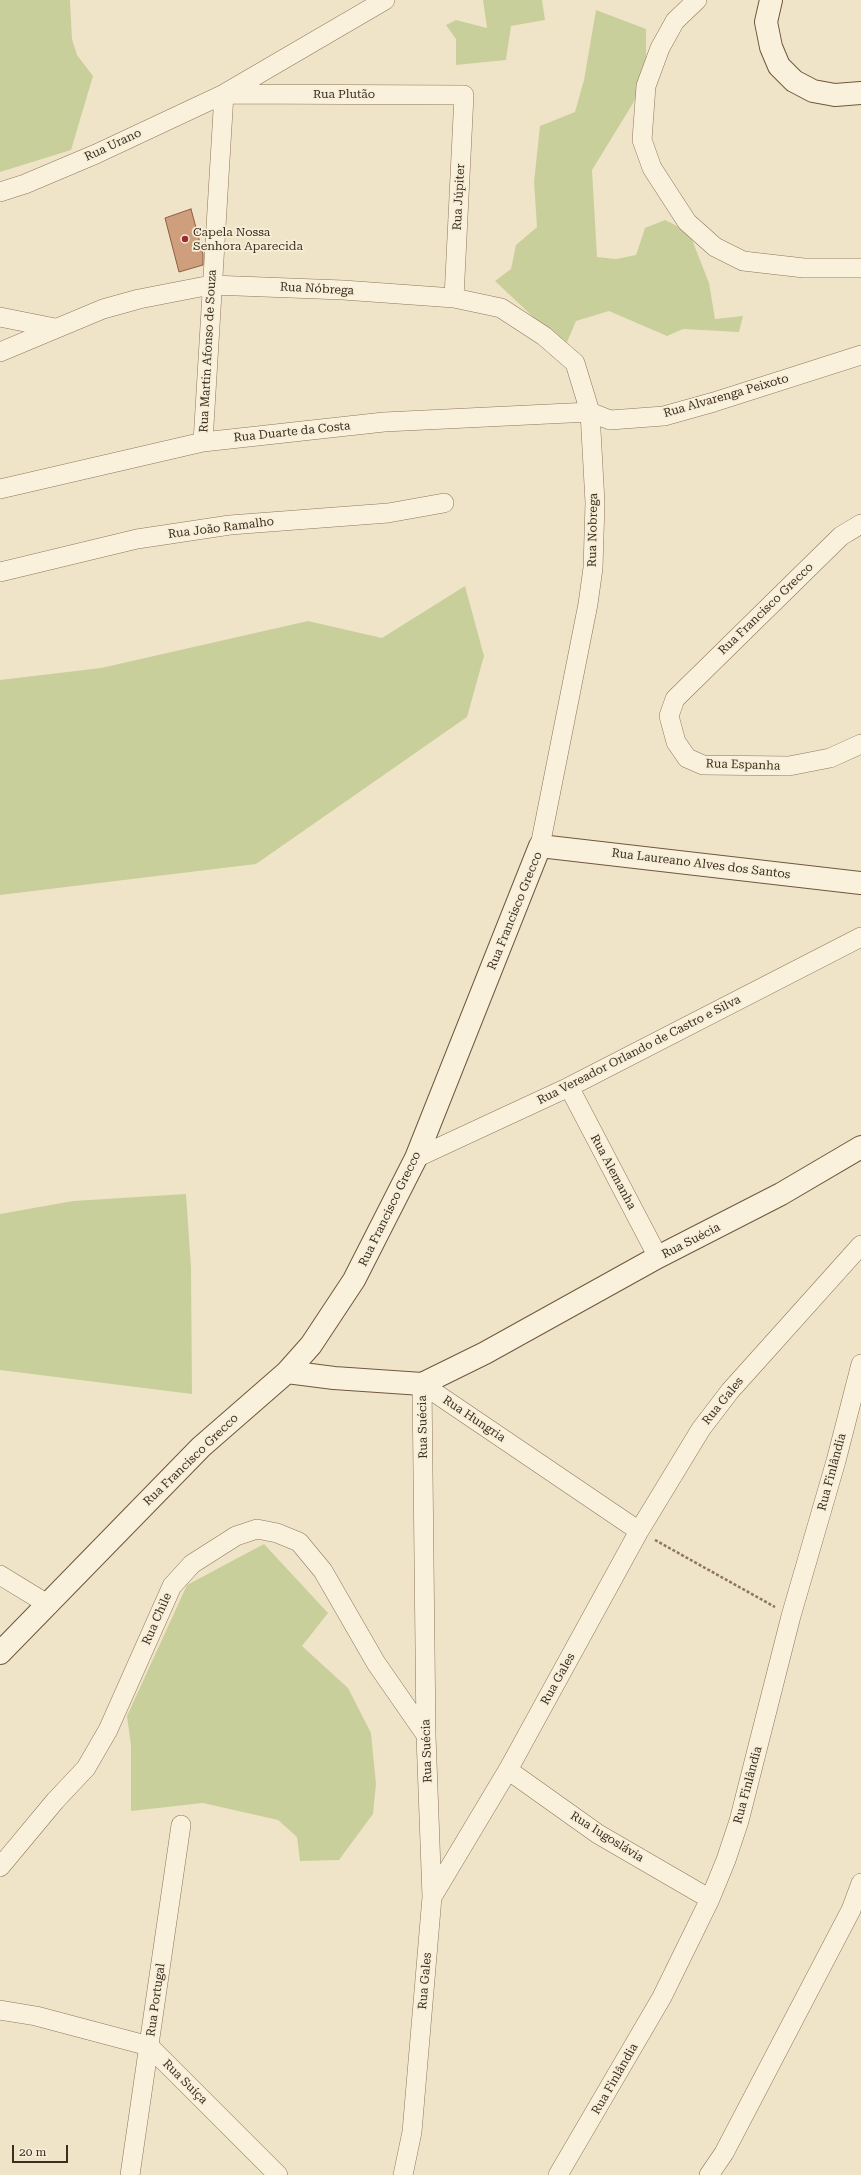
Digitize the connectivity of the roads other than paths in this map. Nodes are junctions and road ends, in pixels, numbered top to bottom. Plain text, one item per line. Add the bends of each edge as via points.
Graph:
1 (385, 0) edge
2 (697, 0) edge
3 (771, 0) edge
4 (861, 93) edge
5 (224, 94) junction
6 (464, 95) joint
7 (0, 192) edge
8 (861, 268) edge
9 (211, 285) junction
10 (454, 298) junction
11 (0, 317) edge
12 (55, 328) junction
13 (0, 352) edge
14 (861, 355) edge
15 (590, 412) junction
16 (203, 442) junction
17 (0, 489) edge
18 (444, 503) dead end
19 (861, 524) edge
20 (0, 572) edge
21 (580, 648) joint
22 (675, 699) joint
23 (861, 744) edge
24 (540, 846) junction
25 (861, 883) edge
26 (861, 937) edge
27 (569, 1088) junction
28 (861, 1147) edge
29 (416, 1158) junction
30 (861, 1245) edge
31 (658, 1258) junction
32 (861, 1364) edge
33 (287, 1372) junction
34 (422, 1384) junction
35 (638, 1531) junction
36 (0, 1575) edge
37 (49, 1605) junction
38 (0, 1653) edge
39 (426, 1735) junction
40 (508, 1770) junction
41 (180, 1825) dead end
42 (0, 1867) edge
43 (861, 1883) edge
44 (432, 1898) junction
45 (710, 1900) junction
46 (0, 2010) edge
47 (149, 2046) junction
48 (130, 2175) edge
49 (278, 2175) edge
50 (403, 2175) edge
51 (558, 2175) edge
52 (709, 2175) edge

1 - 5 street, Rua Urano
2 - 8 street via 675,21 660,48 646,86 642,140 652,168 687,222 715,247 743,261 804,268
3 - 4 street via 766,22 771,47 779,66 794,81 813,91 835,95
5 - 6 street, Rua Plutão
5 - 7 street, Rua Urano via 96,154
5 - 9 street, Rua Martin Afonso de Souza
6 - 10 street, Rua Júpiter
9 - 10 street, Rua Nóbrega via 343,290
9 - 12 street, Rua Nóbrega via 139,299 103,309
9 - 16 street, Rua Martin Afonso de Souza
10 - 15 street, Rua Nóbrega via 501,308 544,336 575,363
11 - 12 street
12 - 13 street, Rua Nóbrega
14 - 15 street, Rua Alvarenga Peixoto via 664,416 610,420
15 - 16 street, Rua Duarte da Costa via 384,422
15 - 21 street, Rua Nobrega via 595,502 592,568
16 - 17 street, Rua Duarte da Costa
18 - 20 street, Rua João Ramalho via 388,513 230,525 137,539
19 - 22 street, Rua Francisco Grecco via 841,536
21 - 24 street, Rua Francisco Grecco
22 - 23 street, Rua Espanha via 669,716 676,742 687,758 703,765 789,766 830,758
24 - 25 street, Rua Laureano Alves dos Santos
24 - 29 street, Rua Francisco Grecco
26 - 27 street, Rua Vereador Orlando de Castro e Silva
27 - 29 street, Rua Vereador Orlando de Castro e Silva
27 - 31 street, Rua Alemanha
28 - 31 street, Rua Suécia via 781,1194
29 - 33 street, Rua Francisco Grecco via 354,1280 311,1345
30 - 35 street, Rua Gales via 725,1398 701,1429
31 - 34 street, Rua Suécia via 485,1353
32 - 45 street, Rua Finlândia via 791,1616 738,1821
33 - 34 street
33 - 37 street, Rua Francisco Grecco via 201,1447
34 - 35 street, Rua Hungria
34 - 39 street, Rua Suécia
35 - 40 street, Rua Gales
36 - 37 street
37 - 38 street, Rua Francisco Grecco
39 - 42 street, Rua Chile via 376,1663 323,1572 299,1542 277,1533 257,1529 250,1531 236,1536 192,1564 172,1586 108,1730 86,1768
39 - 44 street, Rua Suécia
40 - 44 street, Rua Gales
40 - 45 street, Rua Iugoslávia via 598,1834
41 - 47 street, Rua Portugal
43 - 52 street via 851,1910 724,2153
44 - 50 street, Rua Gales via 412,2132
45 - 51 street, Rua Finlândia via 662,1997
46 - 47 street via 36,2016
47 - 48 street, Rua Portugal
47 - 49 street, Rua Suíça

